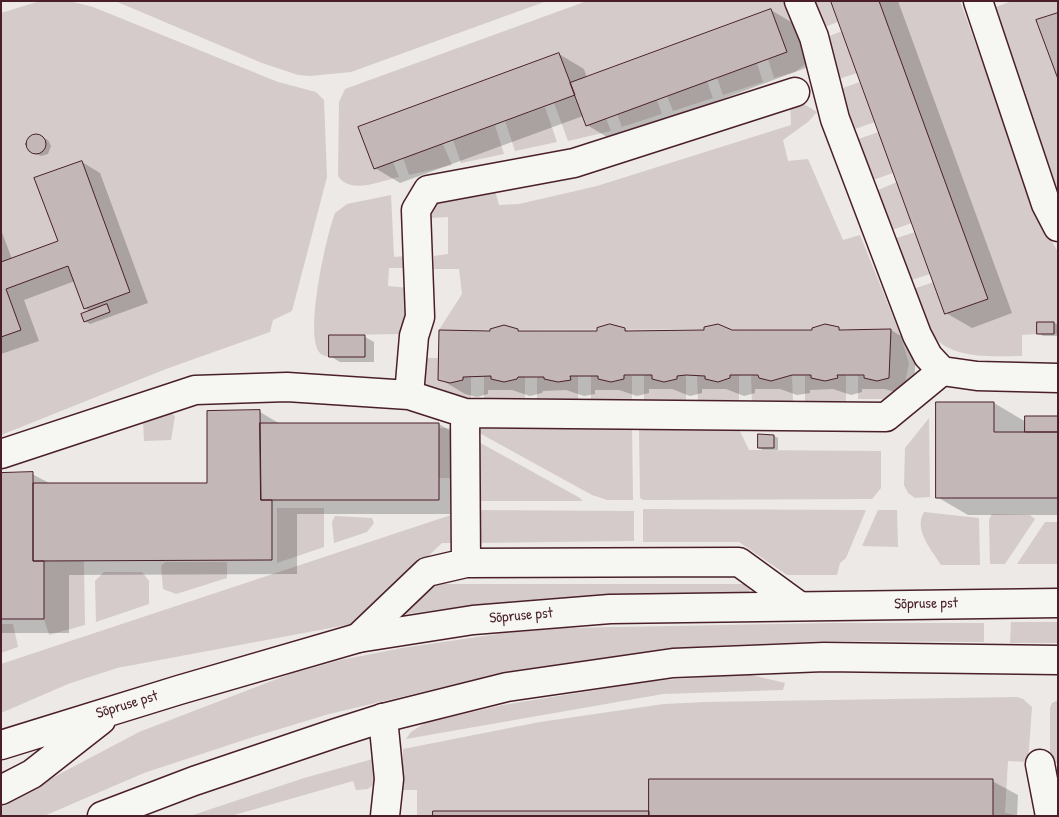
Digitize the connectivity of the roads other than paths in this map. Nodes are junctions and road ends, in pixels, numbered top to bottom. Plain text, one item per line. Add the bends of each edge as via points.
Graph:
1 (799, 1) edge
2 (985, 3) edge
3 (795, 92) dead end
4 (1058, 227) edge
5 (942, 371) junction
6 (1058, 378) edge
7 (409, 395) junction
8 (465, 413) junction
9 (1, 454) edge
10 (466, 563) junction
11 (1058, 603) edge
12 (798, 605) junction
13 (358, 638) junction
14 (1058, 660) edge
15 (114, 709) junction
16 (383, 718) junction
17 (1, 745) edge
18 (1040, 764) dead end
19 (1, 790) edge
20 (102, 816) edge
21 (385, 816) edge
22 (1050, 816) edge

1 - 5 street via 814,38 835,119 917,335 928,356
2 - 4 street via 1046,204
3 - 7 street via 574,163 428,190 416,210 420,317 414,336
5 - 6 street via 977,376
5 - 8 street via 886,416
7 - 8 street
7 - 9 street via 287,387 195,390
8 - 10 street
10 - 12 street via 738,562
10 - 13 street via 427,572
11 - 12 street, Sõpruse pst
12 - 13 street, Sõpruse pst via 610,609 473,620
13 - 15 street, Sõpruse pst
14 - 16 street via 824,657 673,664 507,687
15 - 17 street, Sõpruse pst
15 - 19 street via 32,774
16 - 20 street via 194,780
16 - 21 street via 389,779
18 - 22 street

